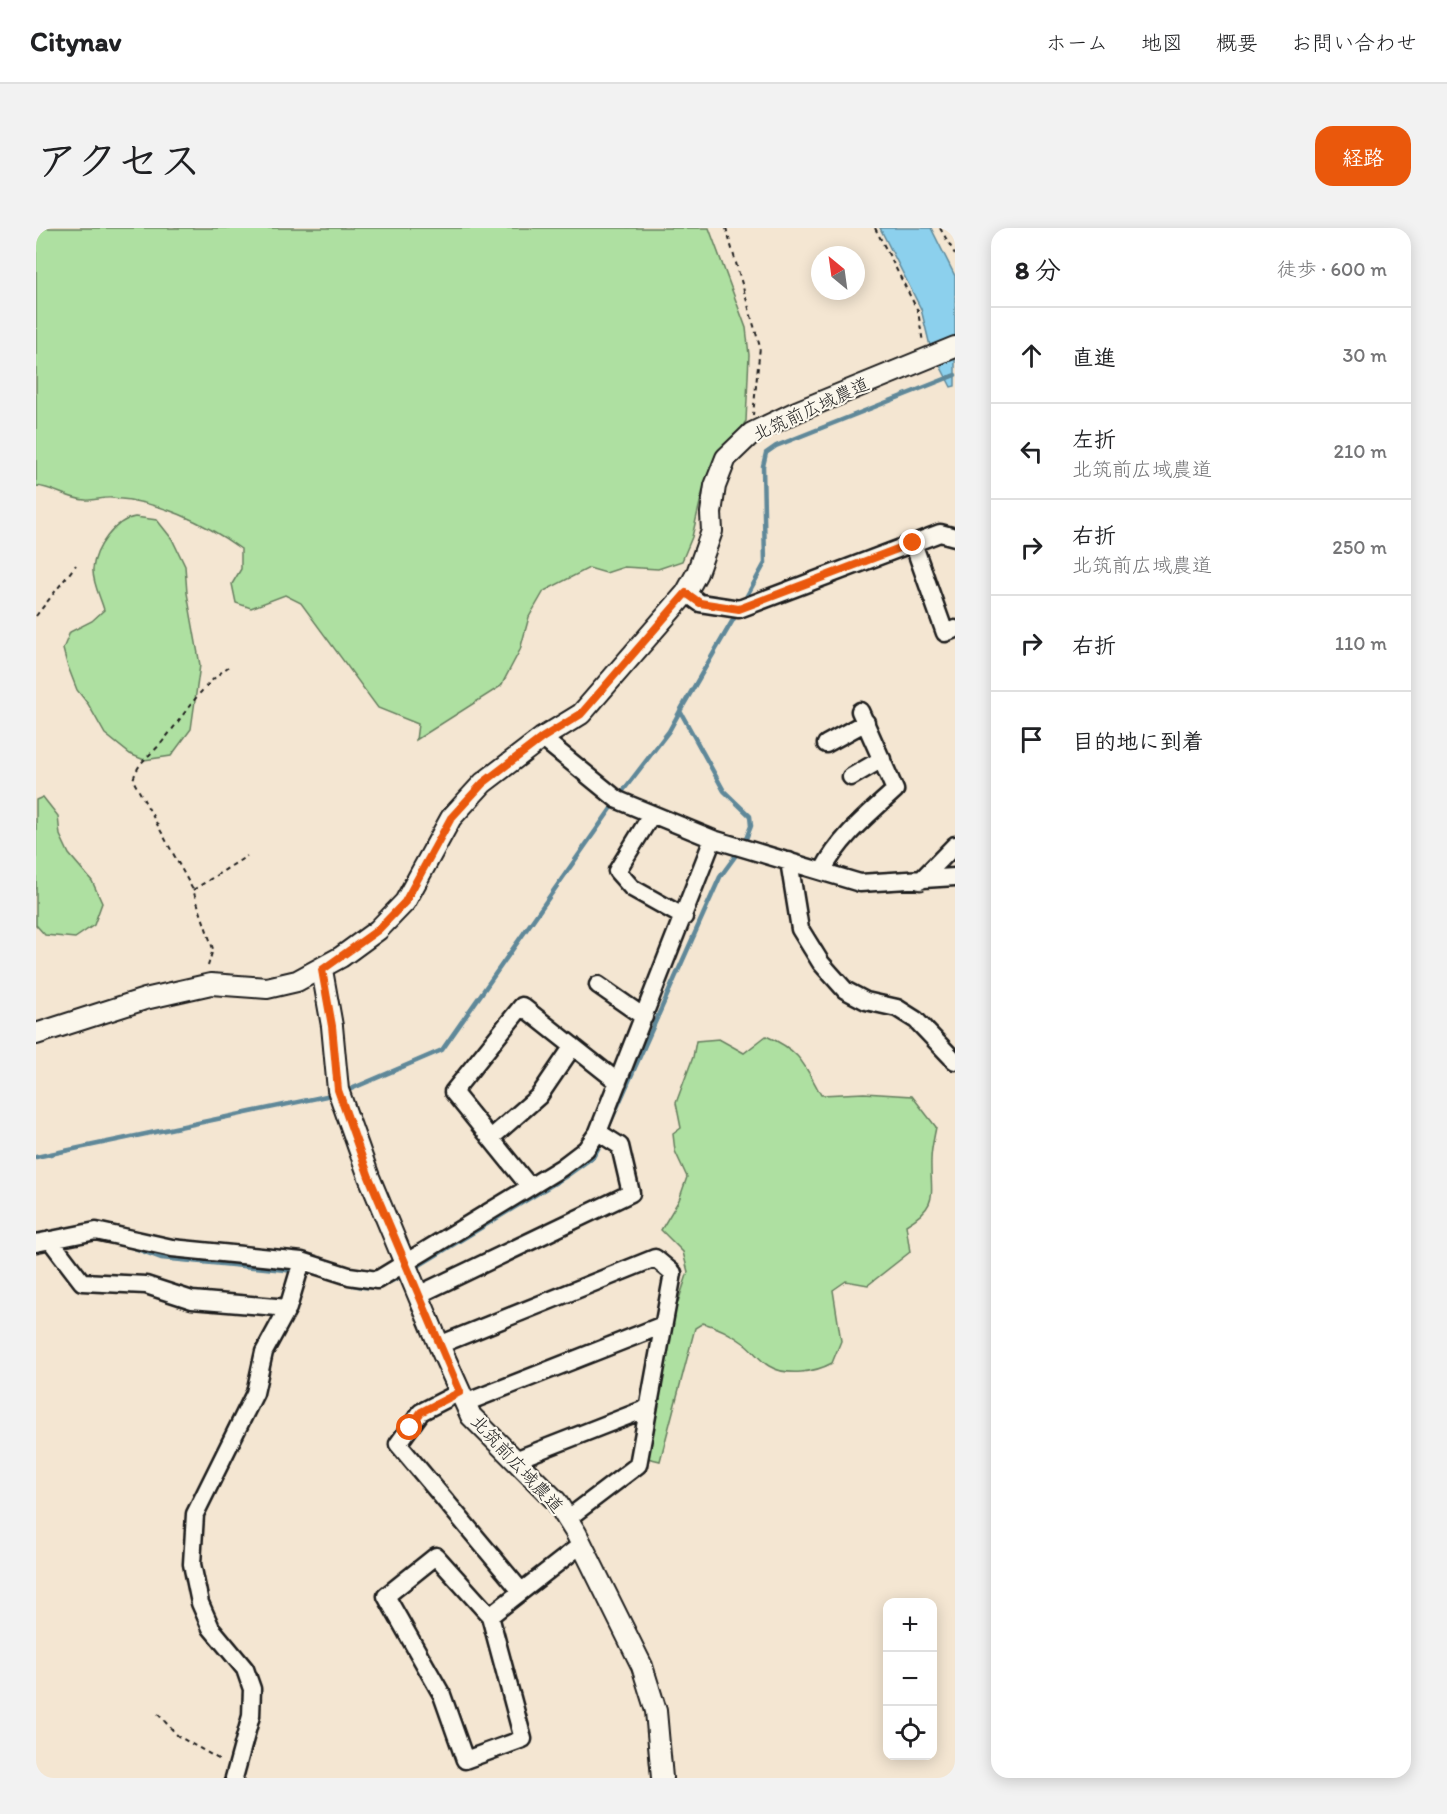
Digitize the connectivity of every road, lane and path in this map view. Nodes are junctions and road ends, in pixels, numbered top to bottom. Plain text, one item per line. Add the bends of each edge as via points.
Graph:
1 (726, 228) edge
2 (875, 228) edge
3 (940, 228) edge
4 (955, 254) edge
5 (940, 353) edge
6 (752, 433) junction
7 (955, 537) edge
8 (913, 543) junction
9 (76, 565) dead end
10 (686, 593) junction
11 (36, 616) edge
12 (955, 629) edge
13 (228, 667) dead end
14 (542, 738) junction
15 (826, 744) dead end
16 (882, 759) junction
17 (851, 777) dead end
18 (652, 814) junction
19 (713, 839) junction
20 (955, 845) edge
21 (247, 856) dead end
22 (789, 861) junction
23 (823, 870) junction
24 (955, 878) edge
25 (920, 881) junction
26 (193, 890) junction
27 (684, 917) junction
28 (322, 970) junction
29 (598, 985) dead end
30 (202, 986) junction
31 (644, 1017) junction
32 (36, 1035) edge
33 (573, 1046) junction
34 (955, 1061) edge
35 (618, 1082) junction
36 (598, 1132) junction
37 (491, 1138) junction
38 (530, 1187) junction
39 (39, 1242) edge
40 (302, 1261) junction
41 (405, 1263) junction
42 (418, 1295) junction
43 (288, 1308) junction
44 (663, 1326) junction
45 (439, 1345) junction
46 (462, 1398) junction
47 (648, 1408) junction
48 (515, 1460) junction
49 (567, 1519) junction
50 (582, 1544) junction
51 (521, 1592) junction
52 (489, 1616) junction
53 (158, 1714) dead end
54 (236, 1773) edge
55 (662, 1778) edge

1 - 6 path via 760,347
2 - 5 path
3 - 4 path
5 - 6 street, 北筑前広域農道
6 - 10 street, 北筑前広域農道 via 726,458 715,486 712,531
7 - 8 street via 940,533
8 - 10 street via 739,609 700,603
8 - 12 street via 945,633
9 - 11 path
10 - 14 street, 北筑前広域農道 via 581,714
13 - 26 path via 200,691 163,741 137,766 132,780
14 - 18 street via 618,800
14 - 28 street, 北筑前広域農道 via 483,783 451,818 405,902 378,930
15 - 16 street via 863,716
16 - 17 street
16 - 23 street via 896,790 848,834
18 - 19 street
18 - 27 street via 617,872 632,888
19 - 22 street
19 - 27 street
20 - 25 street
21 - 26 path
22 - 23 street
22 - 34 street via 800,929 821,963 845,990 866,1001 897,1008 916,1020
23 - 25 street via 860,883
24 - 25 street
26 - 30 path via 213,949
27 - 31 street
28 - 30 street via 267,988
28 - 41 street, 北筑前広域農道 via 338,1090
29 - 31 street
30 - 32 street via 145,999
31 - 35 street
33 - 35 street
33 - 37 street via 539,1096
33 - 37 street via 522,1006 453,1092
35 - 36 street
36 - 38 street via 586,1149
36 - 42 street via 620,1146 632,1194
37 - 38 street
38 - 41 street
39 - 40 street via 96,1231 172,1248
39 - 43 street via 82,1282 146,1285 192,1300
40 - 41 street via 377,1280
40 - 43 street
41 - 42 street, 北筑前広域農道
42 - 45 street, 北筑前広域農道
43 - 54 street via 264,1352 255,1393 195,1514 192,1564 200,1603 211,1628 245,1669 252,1689 251,1716
44 - 45 street via 673,1273 655,1258
44 - 46 street
44 - 47 street
45 - 46 street, 北筑前広域農道
46 - 48 street, 北筑前広域農道 via 471,1416
46 - 51 street via 421,1412 398,1444
47 - 48 street
47 - 49 street via 638,1465
48 - 49 street, 北筑前広域農道 via 556,1501
49 - 50 street, 北筑前広域農道
50 - 51 street
50 - 55 street, 北筑前広域農道 via 642,1666 656,1711
51 - 52 street
52 - 52 street via 524,1739 465,1760 442,1695 386,1596 436,1556
53 - 54 path via 178,1736

